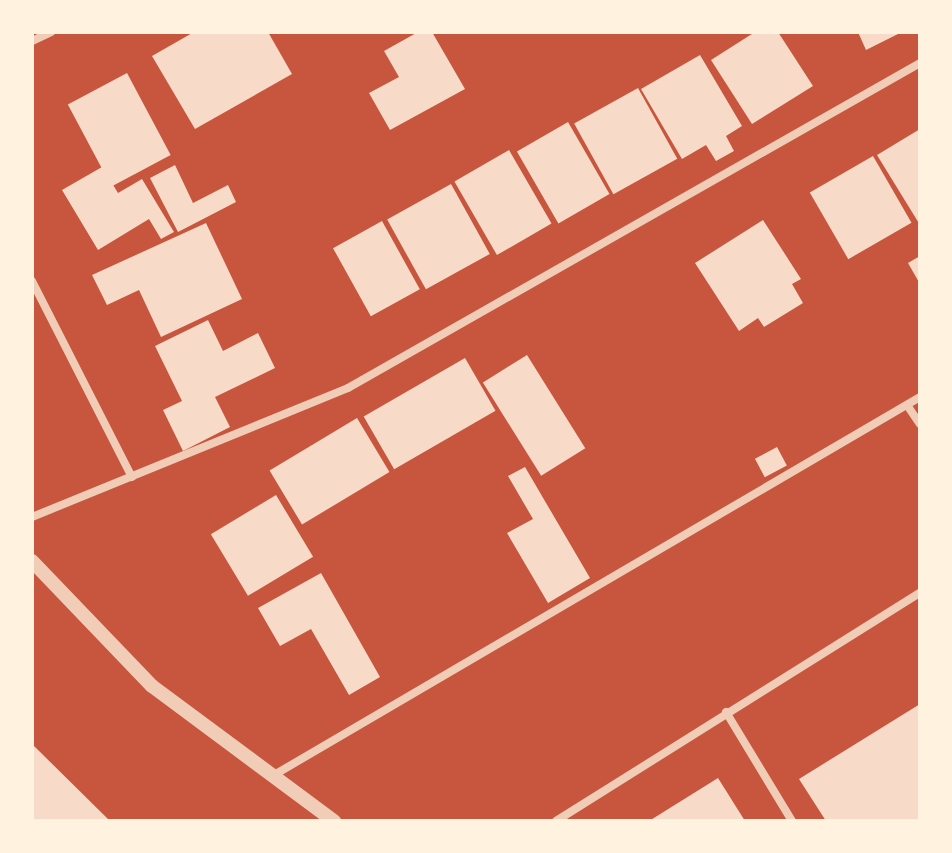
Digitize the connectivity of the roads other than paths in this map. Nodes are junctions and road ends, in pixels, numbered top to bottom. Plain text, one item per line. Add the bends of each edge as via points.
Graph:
1 (51, 32) edge
2 (32, 41) edge
3 (920, 63) edge
4 (32, 281) edge
5 (920, 397) edge
6 (907, 405) junction
7 (920, 424) edge
8 (132, 477) junction
9 (32, 517) edge
10 (32, 561) edge
11 (920, 593) edge
12 (726, 712) junction
13 (274, 775) junction
14 (330, 820) edge
15 (556, 821) edge
16 (792, 821) edge

1 - 2 street
3 - 8 street via 348,388
4 - 8 street
5 - 6 street
6 - 7 street
6 - 13 street
8 - 9 street
10 - 13 street via 152,686
11 - 12 street
12 - 15 street
12 - 16 street
13 - 14 street

